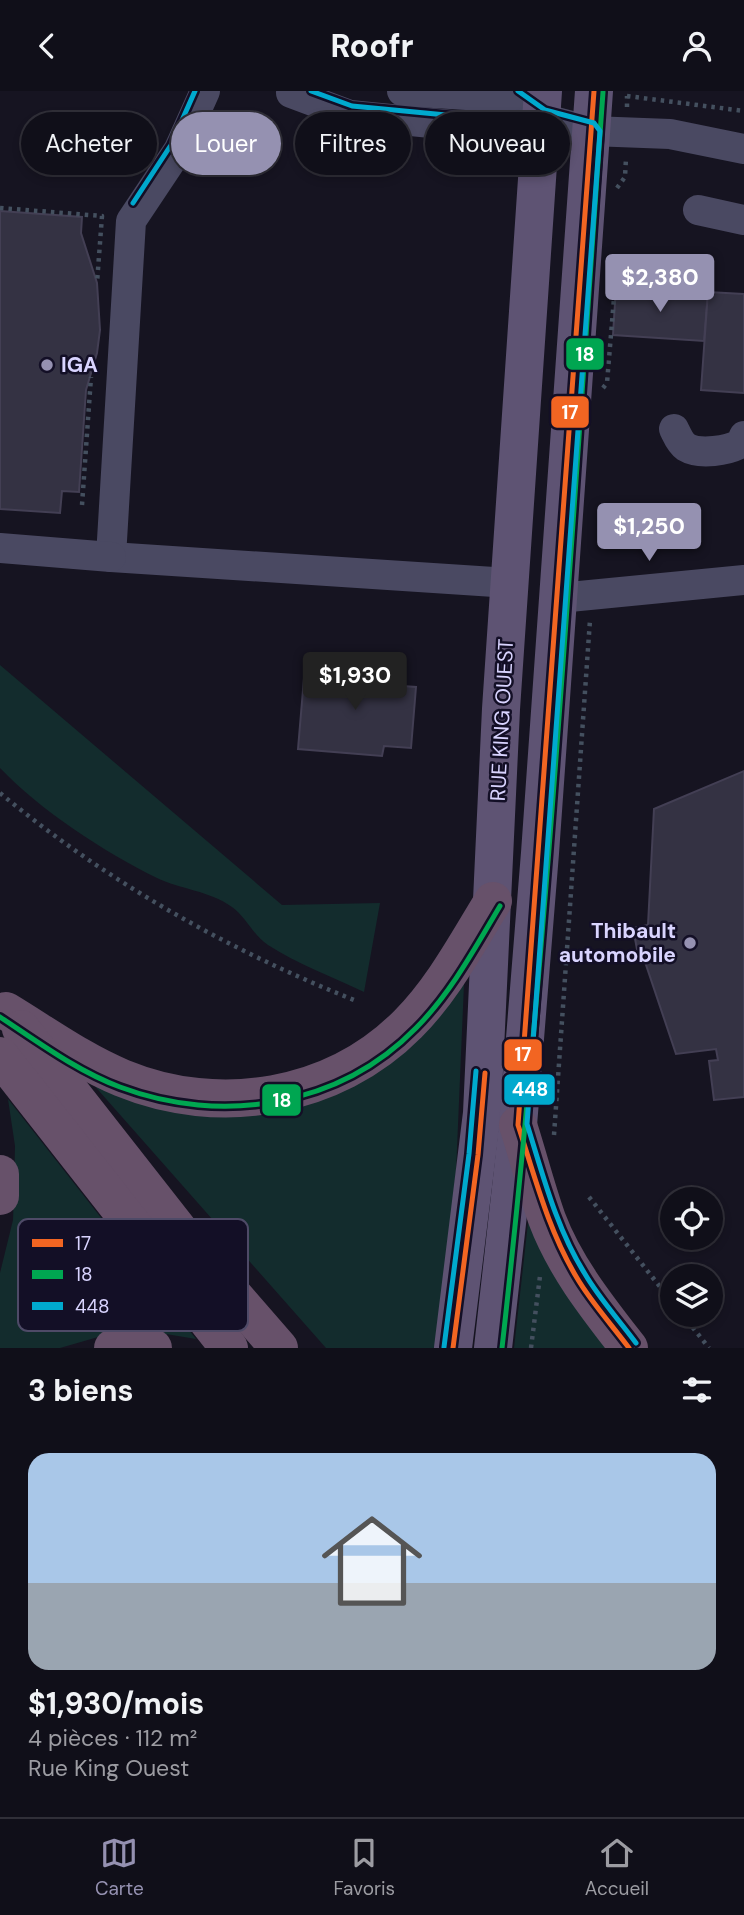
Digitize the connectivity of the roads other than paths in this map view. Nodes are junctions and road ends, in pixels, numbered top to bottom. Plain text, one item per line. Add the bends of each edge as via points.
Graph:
1 (205, 91) edge
2 (402, 91) edge
3 (292, 92) edge
4 (594, 92) edge
5 (542, 104) edge
6 (591, 131) junction
7 (744, 149) edge
8 (698, 210) dead end
9 (744, 220) edge
10 (674, 429) dead end
11 (744, 436) edge
12 (0, 548) edge
13 (111, 557) junction
14 (744, 580) edge
15 (510, 583) junction
16 (559, 598) junction
17 (493, 901) junction
18 (3, 1007) edge
19 (0, 1056) edge
20 (518, 1125) junction
21 (0, 1174) edge
22 (0, 1196) edge
23 (128, 1219) edge
24 (170, 1219) edge
25 (248, 1312) edge
26 (216, 1331) edge
27 (113, 1348) edge
28 (153, 1348) edge
29 (229, 1348) edge
30 (279, 1348) edge
31 (453, 1348) edge
32 (493, 1348) edge
33 (628, 1348) edge

1 - 13 street via 179,149 131,221
2 - 5 street
3 - 5 street via 350,115 502,130
4 - 6 main road
5 - 6 street
5 - 15 main road, RUE KING OUEST
6 - 7 street via 670,134
6 - 16 main road
8 - 9 street
10 - 11 street via 680,441 693,449 729,449
12 - 13 street
13 - 15 street
14 - 16 street
15 - 17 main road, RUE KING OUEST
16 - 20 main road
17 - 18 highway via 439,987 398,1034 348,1069 285,1092 216,1099 157,1090 100,1067
17 - 31 main road, RUE KING OUEST via 480,1145
18 - 24 highway
19 - 23 highway
20 - 32 main road
20 - 33 highway via 560,1247
21 - 22 highway
25 - 30 highway
26 - 29 highway
27 - 28 highway

